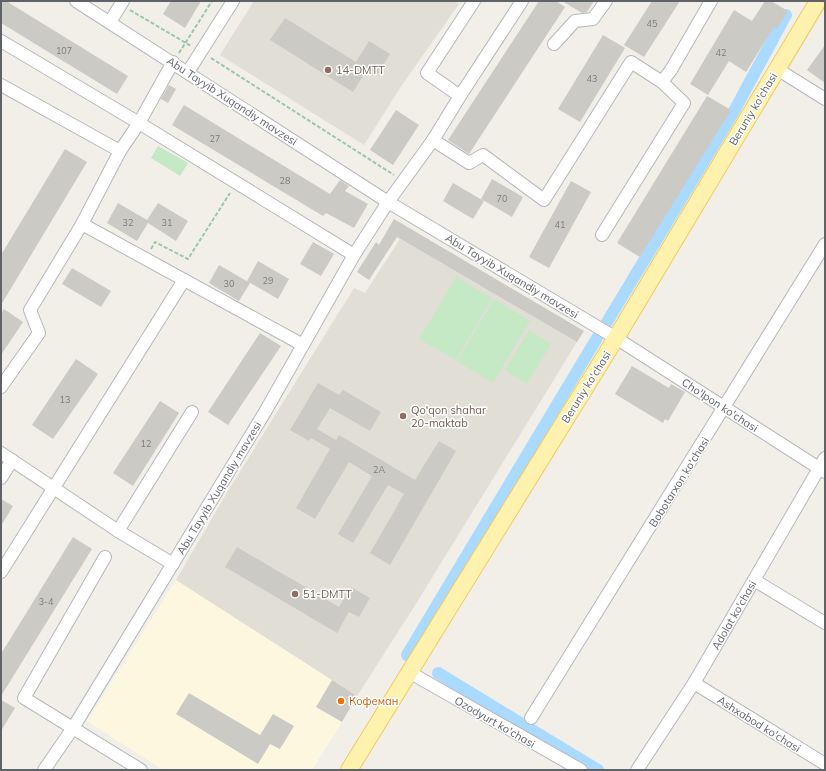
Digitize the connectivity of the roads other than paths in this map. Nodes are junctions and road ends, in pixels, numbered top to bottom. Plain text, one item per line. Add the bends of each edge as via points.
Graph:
1 (76, 1) edge
2 (233, 1) edge
3 (474, 1) edge
4 (522, 1) edge
5 (606, 1) edge
6 (711, 1) edge
7 (818, 1) edge
8 (122, 3) edge
9 (110, 22) junction
10 (1, 41) edge
11 (554, 44) dead end
12 (173, 62) junction
13 (777, 69) junction
14 (188, 72) junction
15 (662, 82) junction
16 (1, 85) edge
17 (460, 96) junction
18 (825, 99) edge
19 (139, 123) junction
20 (433, 140) junction
21 (120, 152) junction
22 (388, 202) junction
23 (82, 224) junction
24 (602, 235) dead end
25 (825, 244) edge
26 (354, 256) junction
27 (184, 280) junction
28 (616, 338) junction
29 (303, 346) junction
30 (1, 387) edge
31 (725, 409) junction
32 (192, 412) dead end
33 (1, 453) edge
34 (825, 458) edge
35 (12, 460) junction
36 (821, 470) edge
37 (1, 478) edge
38 (54, 489) junction
39 (118, 531) junction
40 (105, 557) dead end
41 (173, 564) junction
42 (1, 572) edge
43 (754, 580) junction
44 (825, 623) edge
45 (409, 672) junction
46 (694, 683) junction
47 (531, 718) dead end
48 (74, 728) junction
49 (825, 764) edge
50 (578, 769) edge
51 (44, 770) edge
52 (141, 770) edge
53 (349, 770) edge
54 (637, 770) edge

1 - 9 street, Abu Tayyib Xuqandiy mavzesi
2 - 14 street
3 - 17 street via 427,74
4 - 17 street
5 - 11 street via 593,19 575,21
6 - 15 street
7 - 13 main road, Beruniy ko'chasi
8 - 9 street
9 - 12 street, Abu Tayyib Xuqandiy mavzesi
10 - 19 street
12 - 14 street, Abu Tayyib Xuqandiy mavzesi
12 - 19 street
13 - 18 street
13 - 28 main road, Beruniy ko'chasi
14 - 22 street, Abu Tayyib Xuqandiy mavzesi
15 - 20 street via 631,62 544,200 483,155 469,162
15 - 24 street via 684,103
16 - 21 street
17 - 20 street
19 - 21 street
19 - 26 street
20 - 22 street
21 - 23 street
22 - 26 street, Abu Tayyib Xuqandiy mavzesi
22 - 28 street, Abu Tayyib Xuqandiy mavzesi
23 - 27 street
23 - 30 street via 30,310 39,332
25 - 31 street, Bobotarxon ko'chasi
26 - 29 street, Abu Tayyib Xuqandiy mavzesi
27 - 29 street
27 - 38 street
28 - 31 street, Cho'lpon ko'chasi
28 - 45 main road, Beruniy ko'chasi
29 - 41 street, Abu Tayyib Xuqandiy mavzesi
31 - 36 street, Cho'lpon ko'chasi
31 - 47 street, Bobotarxon ko'chasi
32 - 39 street
33 - 35 street
34 - 36 street, Adolat ko'chasi
35 - 37 street
35 - 38 street
36 - 43 street, Adolat ko'chasi
38 - 39 street
38 - 42 street
39 - 41 street
40 - 48 street via 24,698
41 - 48 street, Abu Tayyib Xuqandiy mavzesi
43 - 44 street
43 - 46 street, Adolat ko'chasi
45 - 50 street, Ozodyurt ko'chasi
45 - 53 main road, Beruniy ko'chasi
46 - 49 street, Ashxabod ko'chasi
46 - 54 street, Adolat ko'chasi
48 - 51 street, Abu Tayyib Xuqandiy mavzesi
48 - 52 street

